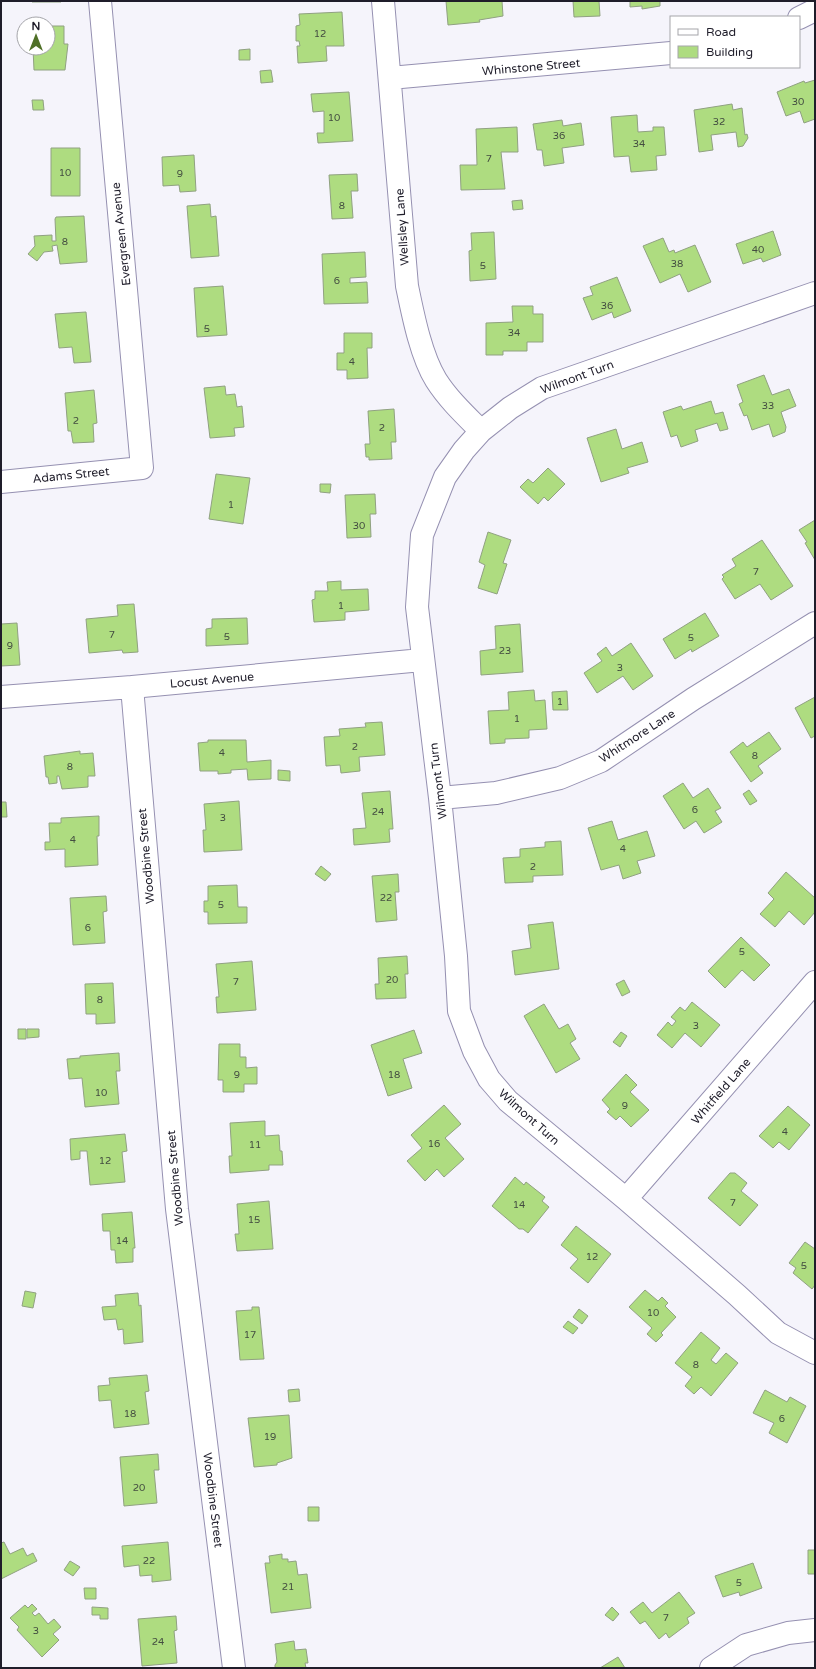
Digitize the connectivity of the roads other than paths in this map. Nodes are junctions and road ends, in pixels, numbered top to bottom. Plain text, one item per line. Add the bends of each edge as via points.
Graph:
1 (100, 1) edge
2 (383, 1) edge
3 (815, 10) edge
4 (800, 18) edge
5 (670, 53) edge
6 (390, 78) junction
7 (815, 293) edge
8 (481, 431) junction
9 (142, 468) joint
10 (1, 482) edge
11 (815, 624) edge
12 (422, 660) junction
13 (132, 687) junction
14 (1, 697) edge
15 (440, 798) junction
16 (815, 982) edge
17 (626, 1199) junction
18 (815, 1354) edge
19 (815, 1630) edge
20 (234, 1668) edge
21 (711, 1668) edge

1 - 9 street, Evergreen Avenue
2 - 6 street, Wellsley Lane
3 - 4 street
5 - 6 street, Whinstone Street
6 - 8 street, Wellsley Lane via 407,286 415,325 435,379 447,396
7 - 8 street, Wilmont Turn via 542,388 510,408
8 - 12 street, Wilmont Turn via 445,477 422,535 417,607
9 - 10 street, Adams Street
11 - 15 street, Whitmore Lane via 601,761 560,778 496,793
12 - 13 street, Locust Avenue
12 - 15 street, Wilmont Turn
13 - 14 street, Locust Avenue
13 - 20 street, Woodbine Street via 177,1210
15 - 17 street, Wilmont Turn via 459,1011 474,1051 489,1079 508,1101
16 - 17 street, Whitfield Lane
17 - 18 street, Wilmont Turn via 778,1333
19 - 21 street via 788,1633 746,1645

